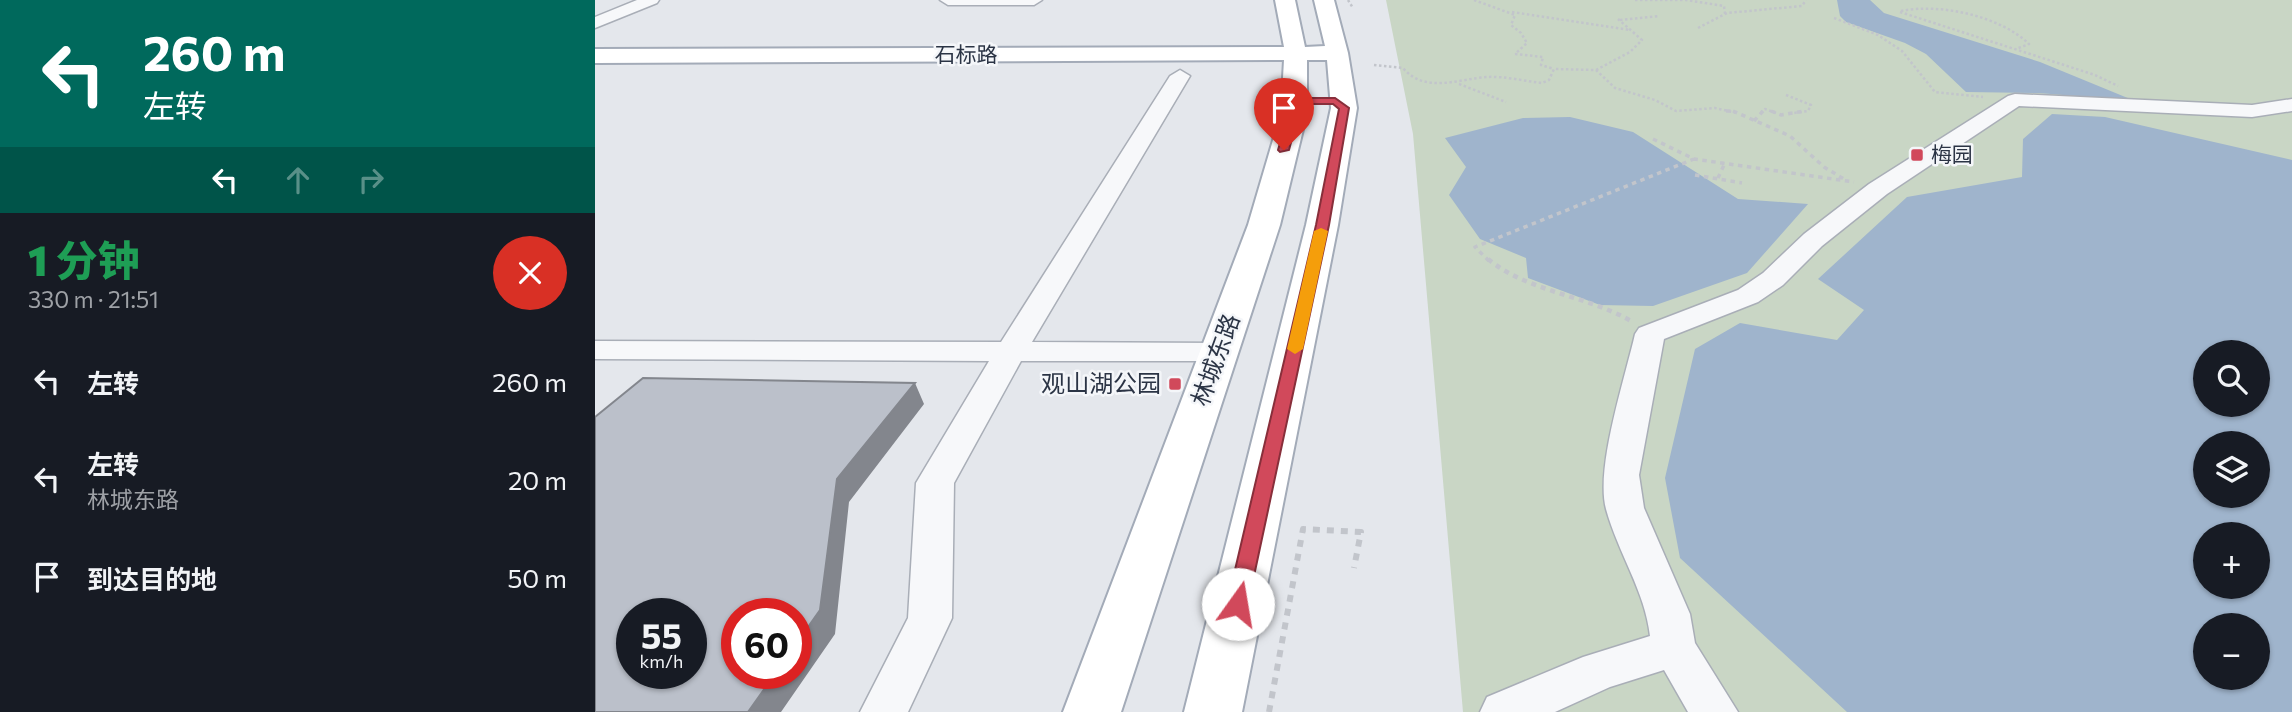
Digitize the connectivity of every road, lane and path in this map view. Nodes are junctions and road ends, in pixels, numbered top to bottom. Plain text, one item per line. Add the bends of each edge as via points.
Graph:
1 (628, 0) edge
2 (651, 0) edge
3 (948, 0) edge
4 (1034, 0) edge
5 (1348, 0) edge
6 (1474, 0) edge
7 (1635, 0) edge
8 (1806, 0) edge
9 (1685, 2) edge
10 (1326, 4) edge
11 (1656, 4) dead end
12 (1353, 8) dead end
13 (1512, 12) junction
14 (1725, 14) junction
15 (595, 15) edge
16 (1658, 17) dead end
17 (1834, 18) dead end
18 (595, 23) edge
19 (1291, 26) edge
20 (1698, 28) dead end
21 (1630, 30) junction
22 (595, 44) edge
23 (2016, 49) junction
24 (1348, 53) junction
25 (595, 56) edge
26 (1178, 59) junction
27 (1554, 69) junction
28 (1596, 71) junction
29 (1458, 83) junction
30 (1786, 96) dead end
31 (2015, 100) junction
32 (1506, 102) dead end
33 (1295, 104) junction
34 (2292, 105) edge
35 (2146, 107) junction
36 (1344, 108) junction
37 (1754, 121) junction
38 (1653, 139) dead end
39 (1694, 159) junction
40 (1724, 164) junction
41 (1695, 175) dead end
42 (1718, 178) junction
43 (1844, 179) junction
44 (1742, 183) dead end
45 (1878, 189) junction
46 (1650, 334) junction
47 (595, 351) edge
48 (1010, 352) junction
49 (1218, 352) junction
50 (1354, 568) dead end
51 (1674, 648) junction
52 (884, 712) edge
53 (1092, 712) edge
54 (1213, 712) edge
55 (1269, 712) edge
56 (1504, 712) edge
57 (1714, 712) edge

1 - 15 street
2 - 18 street
3 - 4 street
5 - 12 path
6 - 13 path
7 - 9 path
8 - 14 path via 1802,6
9 - 11 path
9 - 14 path via 1723,6
10 - 19 main road
10 - 24 main road
13 - 21 path
13 - 27 path via 1511,24 1527,43 1515,54 1543,57 1541,65
14 - 20 path
16 - 21 path via 1618,19
17 - 31 path via 1878,35 1902,51 1935,92
19 - 24 main road, 石标路
19 - 26 main road
19 - 26 main road, 石标路 via 1225,51
19 - 33 main road, 林城东路
21 - 28 path via 1641,40 1632,53 1601,64
22 - 26 main road, 石标路
23 - 23 path via 1934,22 1901,12 1924,7 2005,27 2029,44
23 - 35 path via 2095,75 2129,91
24 - 29 path via 1403,68 1425,82
24 - 36 main road
25 - 26 main road, 石标路
26 - 33 main road via 1254,65 1278,76
26 - 48 street
27 - 28 path
27 - 29 path via 1542,83 1487,77
28 - 37 path via 1615,88 1676,111 1715,108
29 - 32 path
30 - 37 path via 1811,104 1808,111 1781,115 1765,109
31 - 35 street
31 - 45 street
33 - 36 main road via 1322,99
33 - 49 main road, 林城东路 via 1264,225
34 - 35 street via 2252,111
36 - 54 main road
37 - 43 path via 1798,141 1824,169
38 - 39 path
39 - 40 path
39 - 46 path via 1475,247 1486,261 1611,307
40 - 42 path
40 - 43 path
41 - 42 path
42 - 44 path
43 - 45 path
45 - 46 street via 1748,296
46 - 51 street via 1621,475 1625,508 1669,614
47 - 48 street
48 - 49 street
48 - 52 street via 935,483 930,618
49 - 53 main road, 林城东路
50 - 55 path via 1361,532 1303,529
51 - 56 street via 1599,671
51 - 57 street

